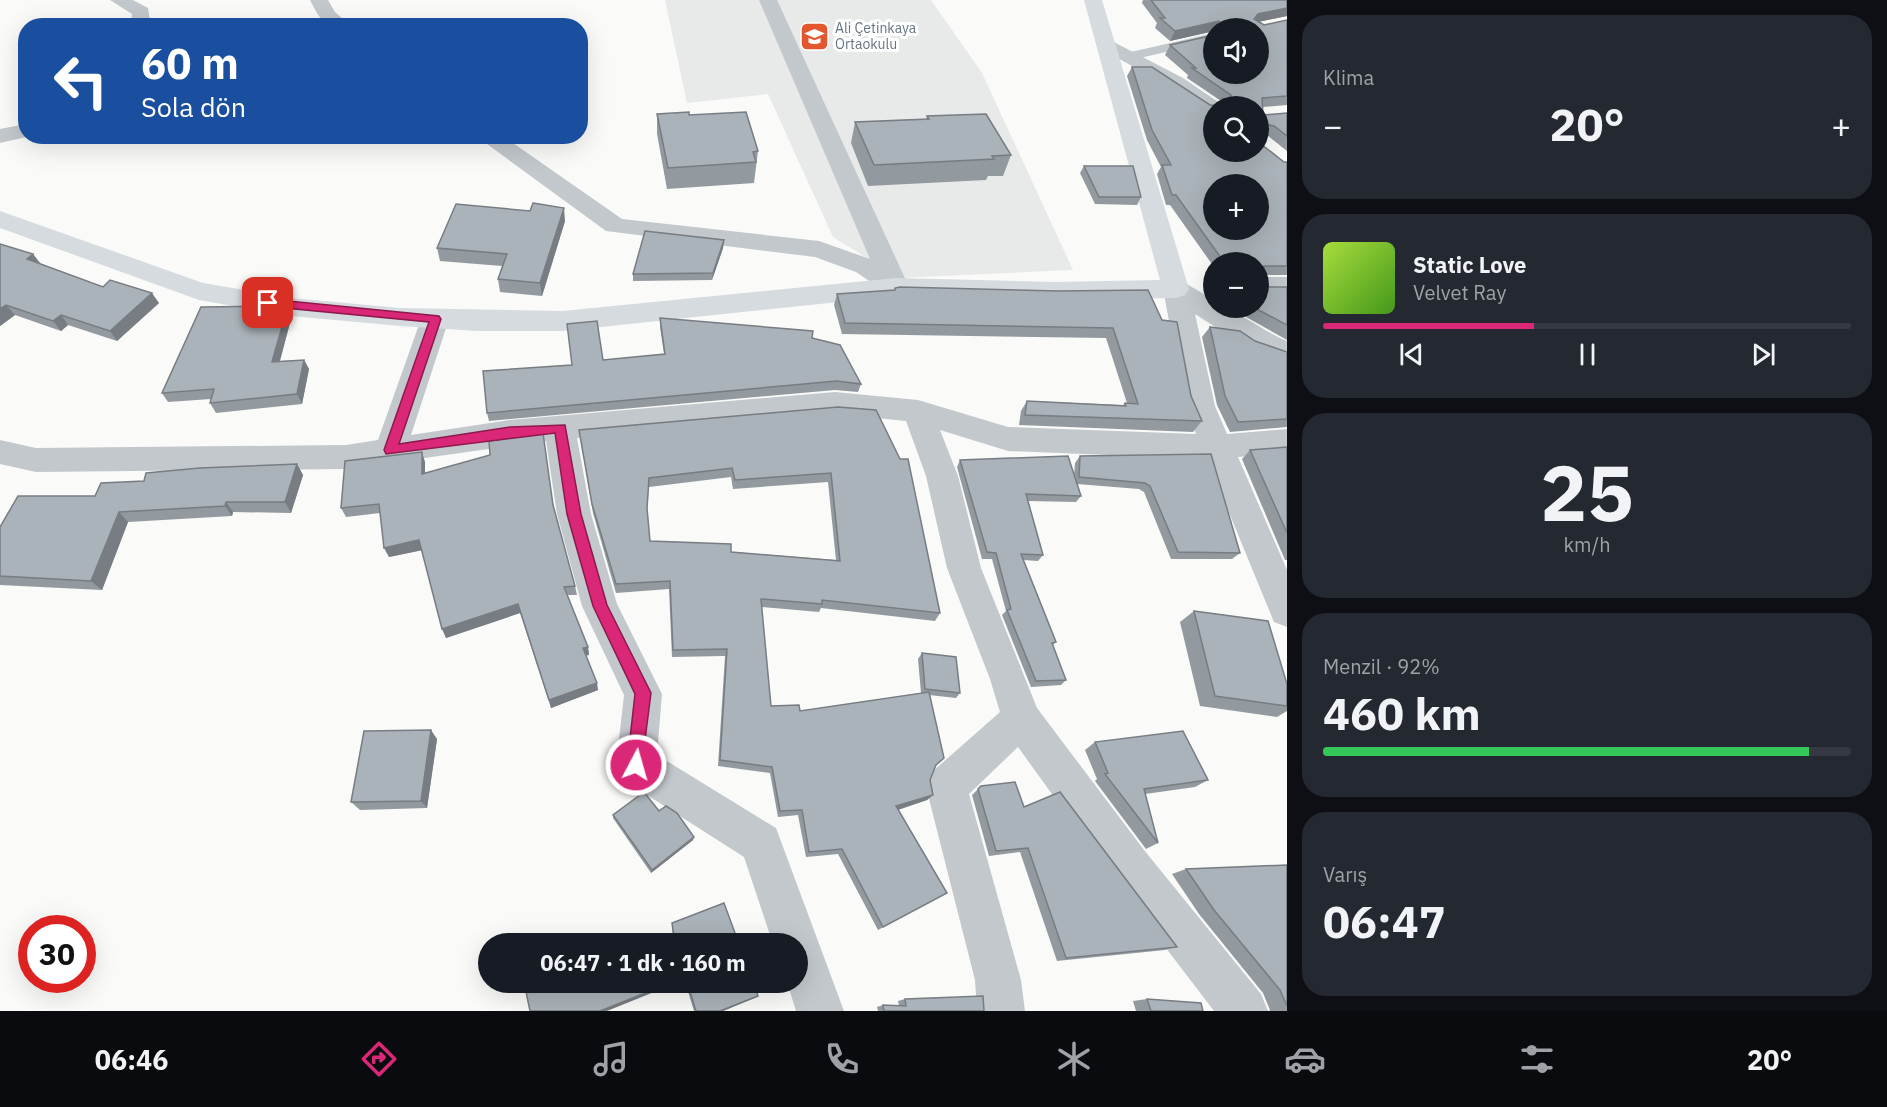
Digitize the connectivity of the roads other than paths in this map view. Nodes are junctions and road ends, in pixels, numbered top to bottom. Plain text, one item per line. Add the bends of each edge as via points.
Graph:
1 (119, 0) edge
2 (319, 0) edge
3 (768, 0) edge
4 (1094, 0) edge
5 (141, 18) edge
6 (331, 18) edge
7 (1203, 40) edge
8 (1106, 44) junction
9 (1127, 57) junction
10 (1203, 100) edge
11 (18, 133) edge
12 (0, 136) edge
13 (498, 144) edge
14 (0, 219) edge
15 (896, 286) junction
16 (1269, 286) edge
17 (1287, 286) edge
18 (1203, 288) edge
19 (1176, 289) junction
20 (435, 319) junction
21 (1287, 352) edge
22 (918, 411) junction
23 (560, 428) junction
24 (1287, 441) edge
25 (1218, 447) junction
26 (390, 450) junction
27 (0, 452) edge
28 (1287, 611) edge
29 (1021, 718) junction
30 (792, 933) edge
31 (808, 977) edge
32 (820, 1011) edge
33 (1001, 1011) edge
34 (1244, 1011) edge

1 - 5 street via 141,12
2 - 6 street
3 - 15 street
4 - 8 main road
7 - 9 lane
8 - 9 street
8 - 19 main road
9 - 10 street
11 - 12 street
13 - 15 street via 615,226 819,249 866,266
14 - 20 main road via 41,237 200,291 291,307
15 - 19 main road via 1053,291
15 - 20 main road via 563,321
16 - 17 street
18 - 19 street
19 - 21 street via 1258,341
19 - 25 street via 1200,406
20 - 26 street
22 - 23 street via 835,404
22 - 25 street via 1008,439
22 - 29 street via 942,476 964,568
23 - 26 street
23 - 30 street via 574,514 600,606 643,693 636,765 761,843
24 - 25 street
25 - 28 street
26 - 27 street via 346,458 48,460
29 - 33 street via 947,787 998,980
29 - 34 street
31 - 32 street

